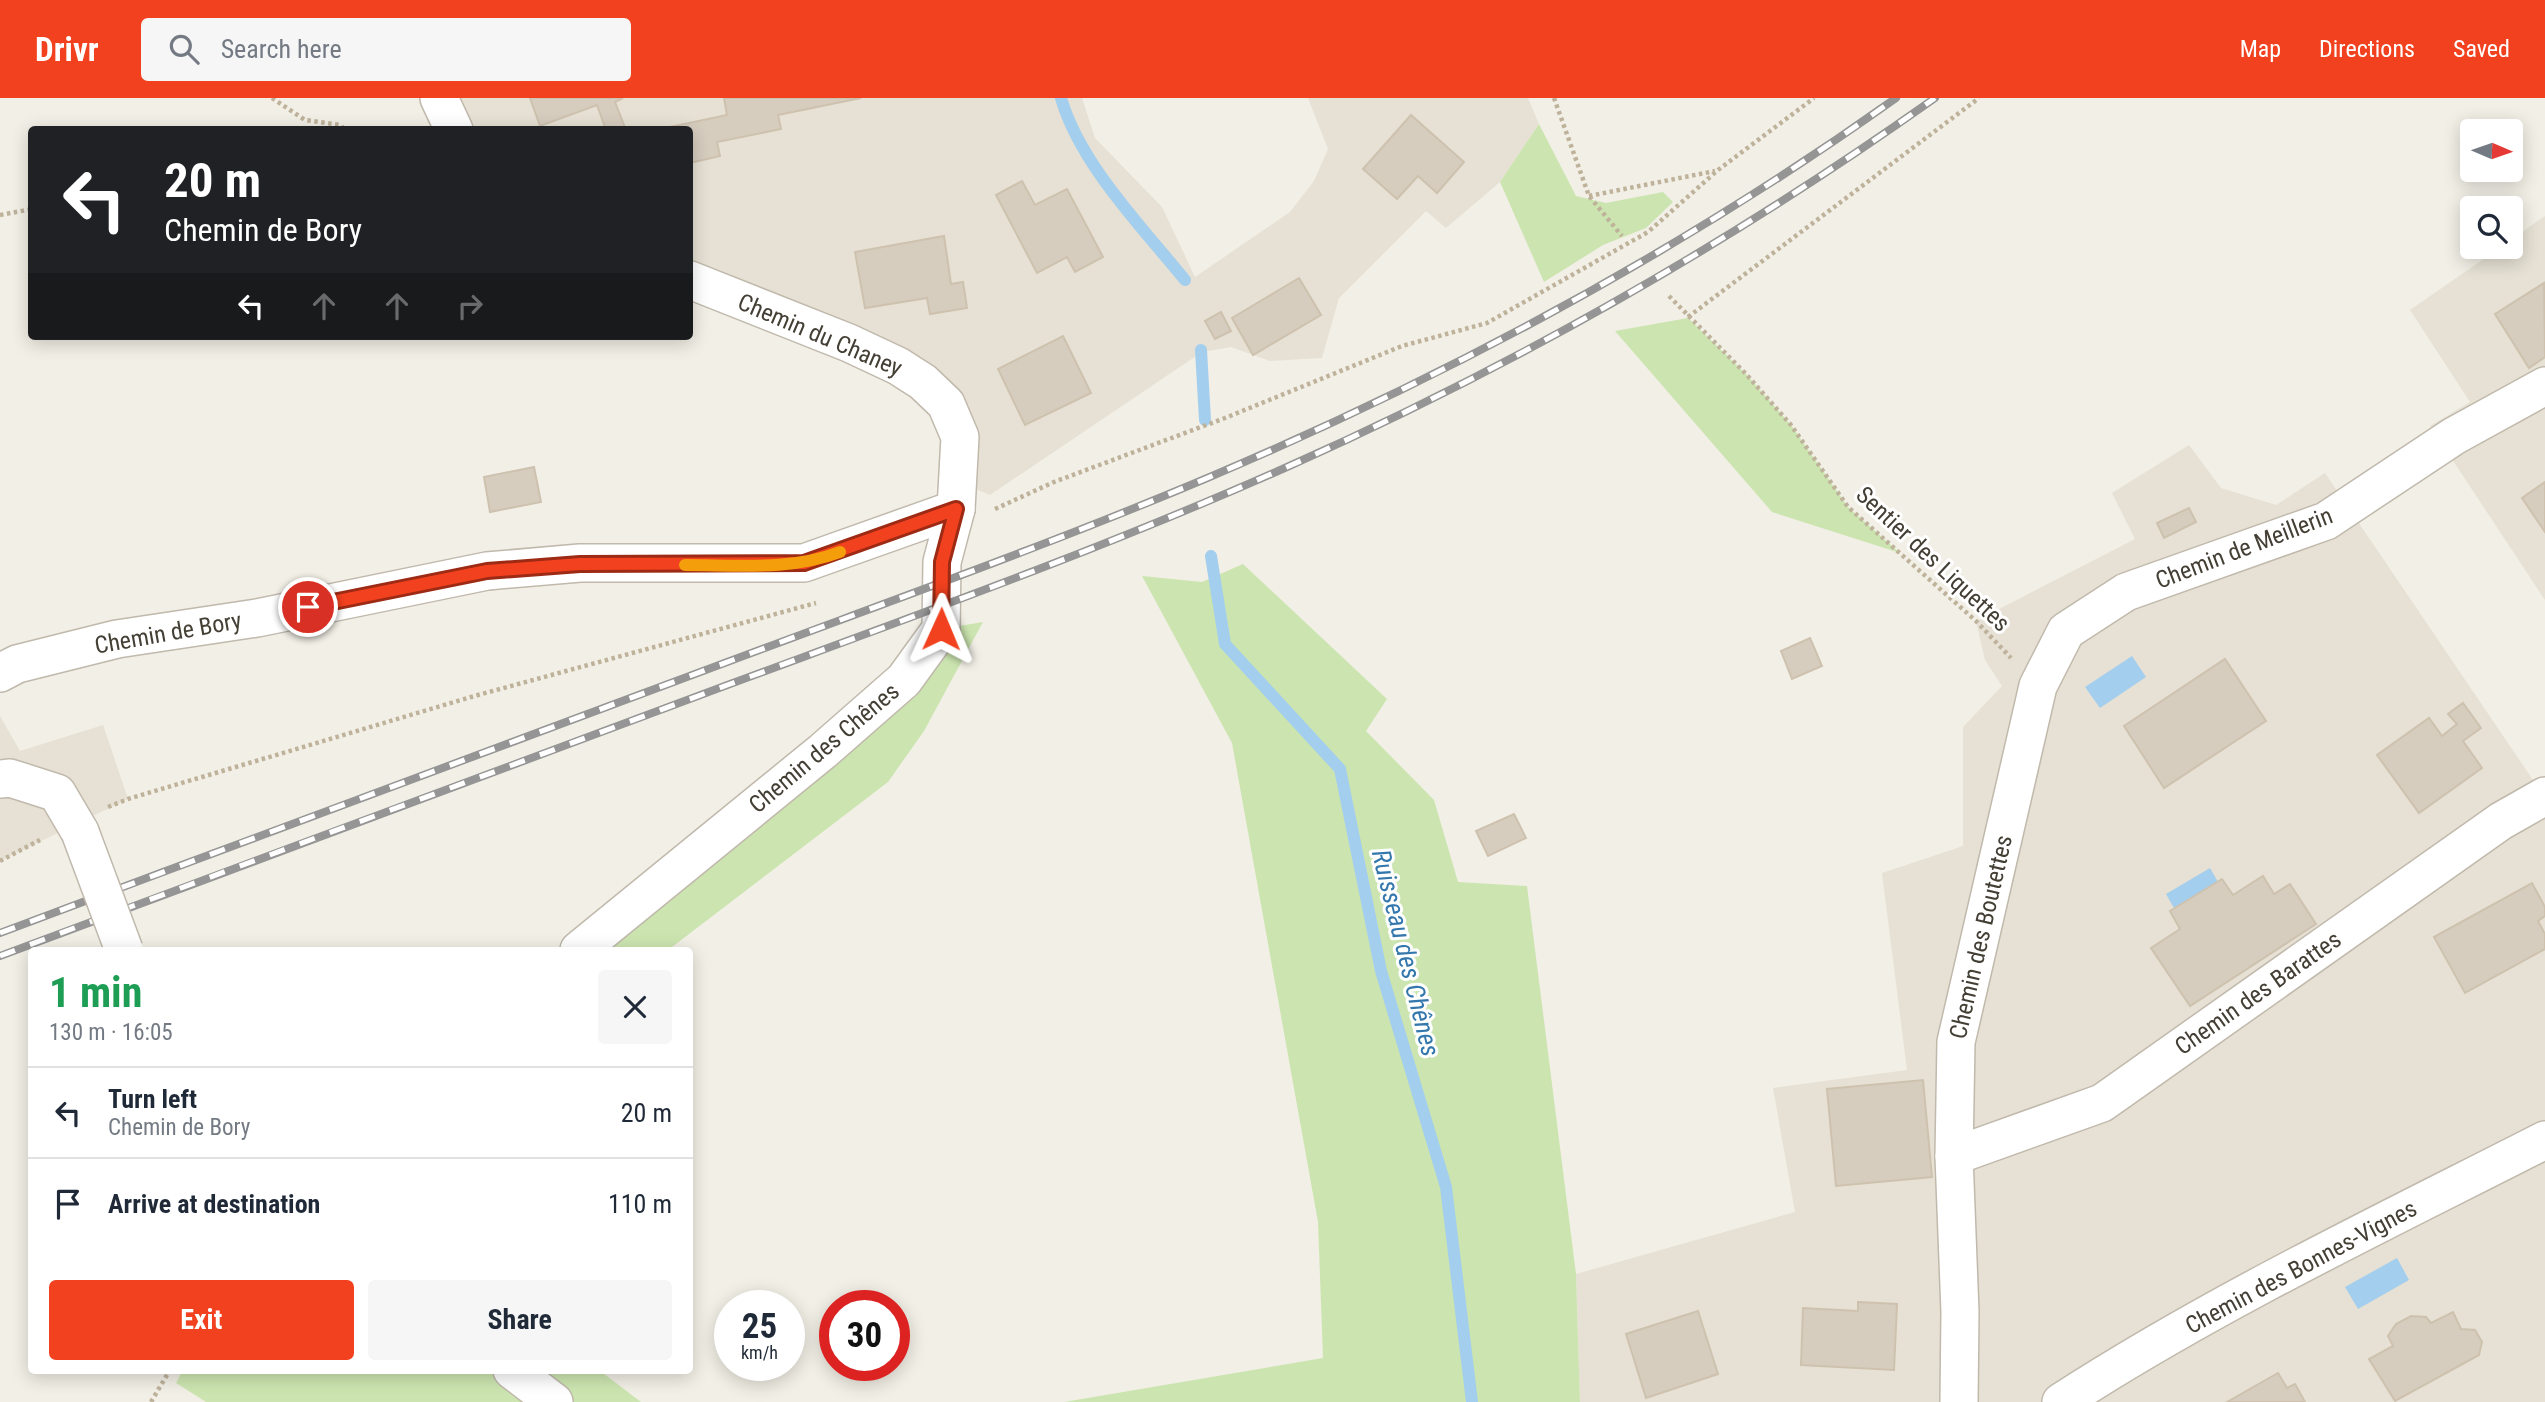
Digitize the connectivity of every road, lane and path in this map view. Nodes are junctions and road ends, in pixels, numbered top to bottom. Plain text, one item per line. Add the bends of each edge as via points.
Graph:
1 (272, 98) edge
2 (439, 98) edge
3 (1554, 98) edge
4 (1814, 98) edge
5 (1979, 98) edge
6 (342, 126) edge
7 (452, 126) edge
8 (1718, 170) junction
9 (1589, 196) junction
10 (28, 210) edge
11 (0, 215) edge
12 (1622, 236) dead end
13 (693, 281) edge
14 (1669, 296) dead end
15 (1688, 317) junction
16 (2545, 386) edge
17 (957, 495) junction
18 (993, 510) dead end
19 (820, 602) dead end
20 (0, 673) edge
21 (2038, 686) junction
22 (0, 779) edge
23 (2545, 796) edge
24 (128, 799) dead end
25 (123, 947) edge
26 (583, 947) edge
27 (2545, 1140) edge
28 (1954, 1156) junction
29 (168, 1374) edge
30 (517, 1374) edge
31 (151, 1402) edge
32 (554, 1402) edge
33 (1959, 1402) edge
34 (2061, 1402) edge

1 - 6 path via 305,120
2 - 7 street
3 - 9 path
4 - 8 path
5 - 15 path
8 - 9 path
8 - 18 path via 1647,232 1487,323 1402,345
9 - 12 path
10 - 11 path
13 - 17 street, Chemin du Chaney via 849,343 923,382 946,404 960,437
14 - 15 path, Sentier des Liquettes
15 - 21 path, Sentier des Liquettes via 1791,425 1848,507 1976,621
16 - 21 street, Chemin de Meillerin via 2454,436 2326,521 2126,592 2066,631
17 - 20 street, Chemin de Bory via 804,563 580,564 487,571 257,618 117,639 17,664
17 - 26 street, Chemin des Chênes via 942,562 941,629 904,680
19 - 24 path via 478,695
21 - 28 street, Chemin des Boutettes via 1956,1042
22 - 25 street, bridge via 57,793 80,832
23 - 28 street, Chemin des Barattes via 2501,821 2102,1103
27 - 34 street, Chemin des Bonnes-Vignes via 2330,1249
28 - 33 street, Chemin des Boutettes
29 - 31 path
30 - 32 street

